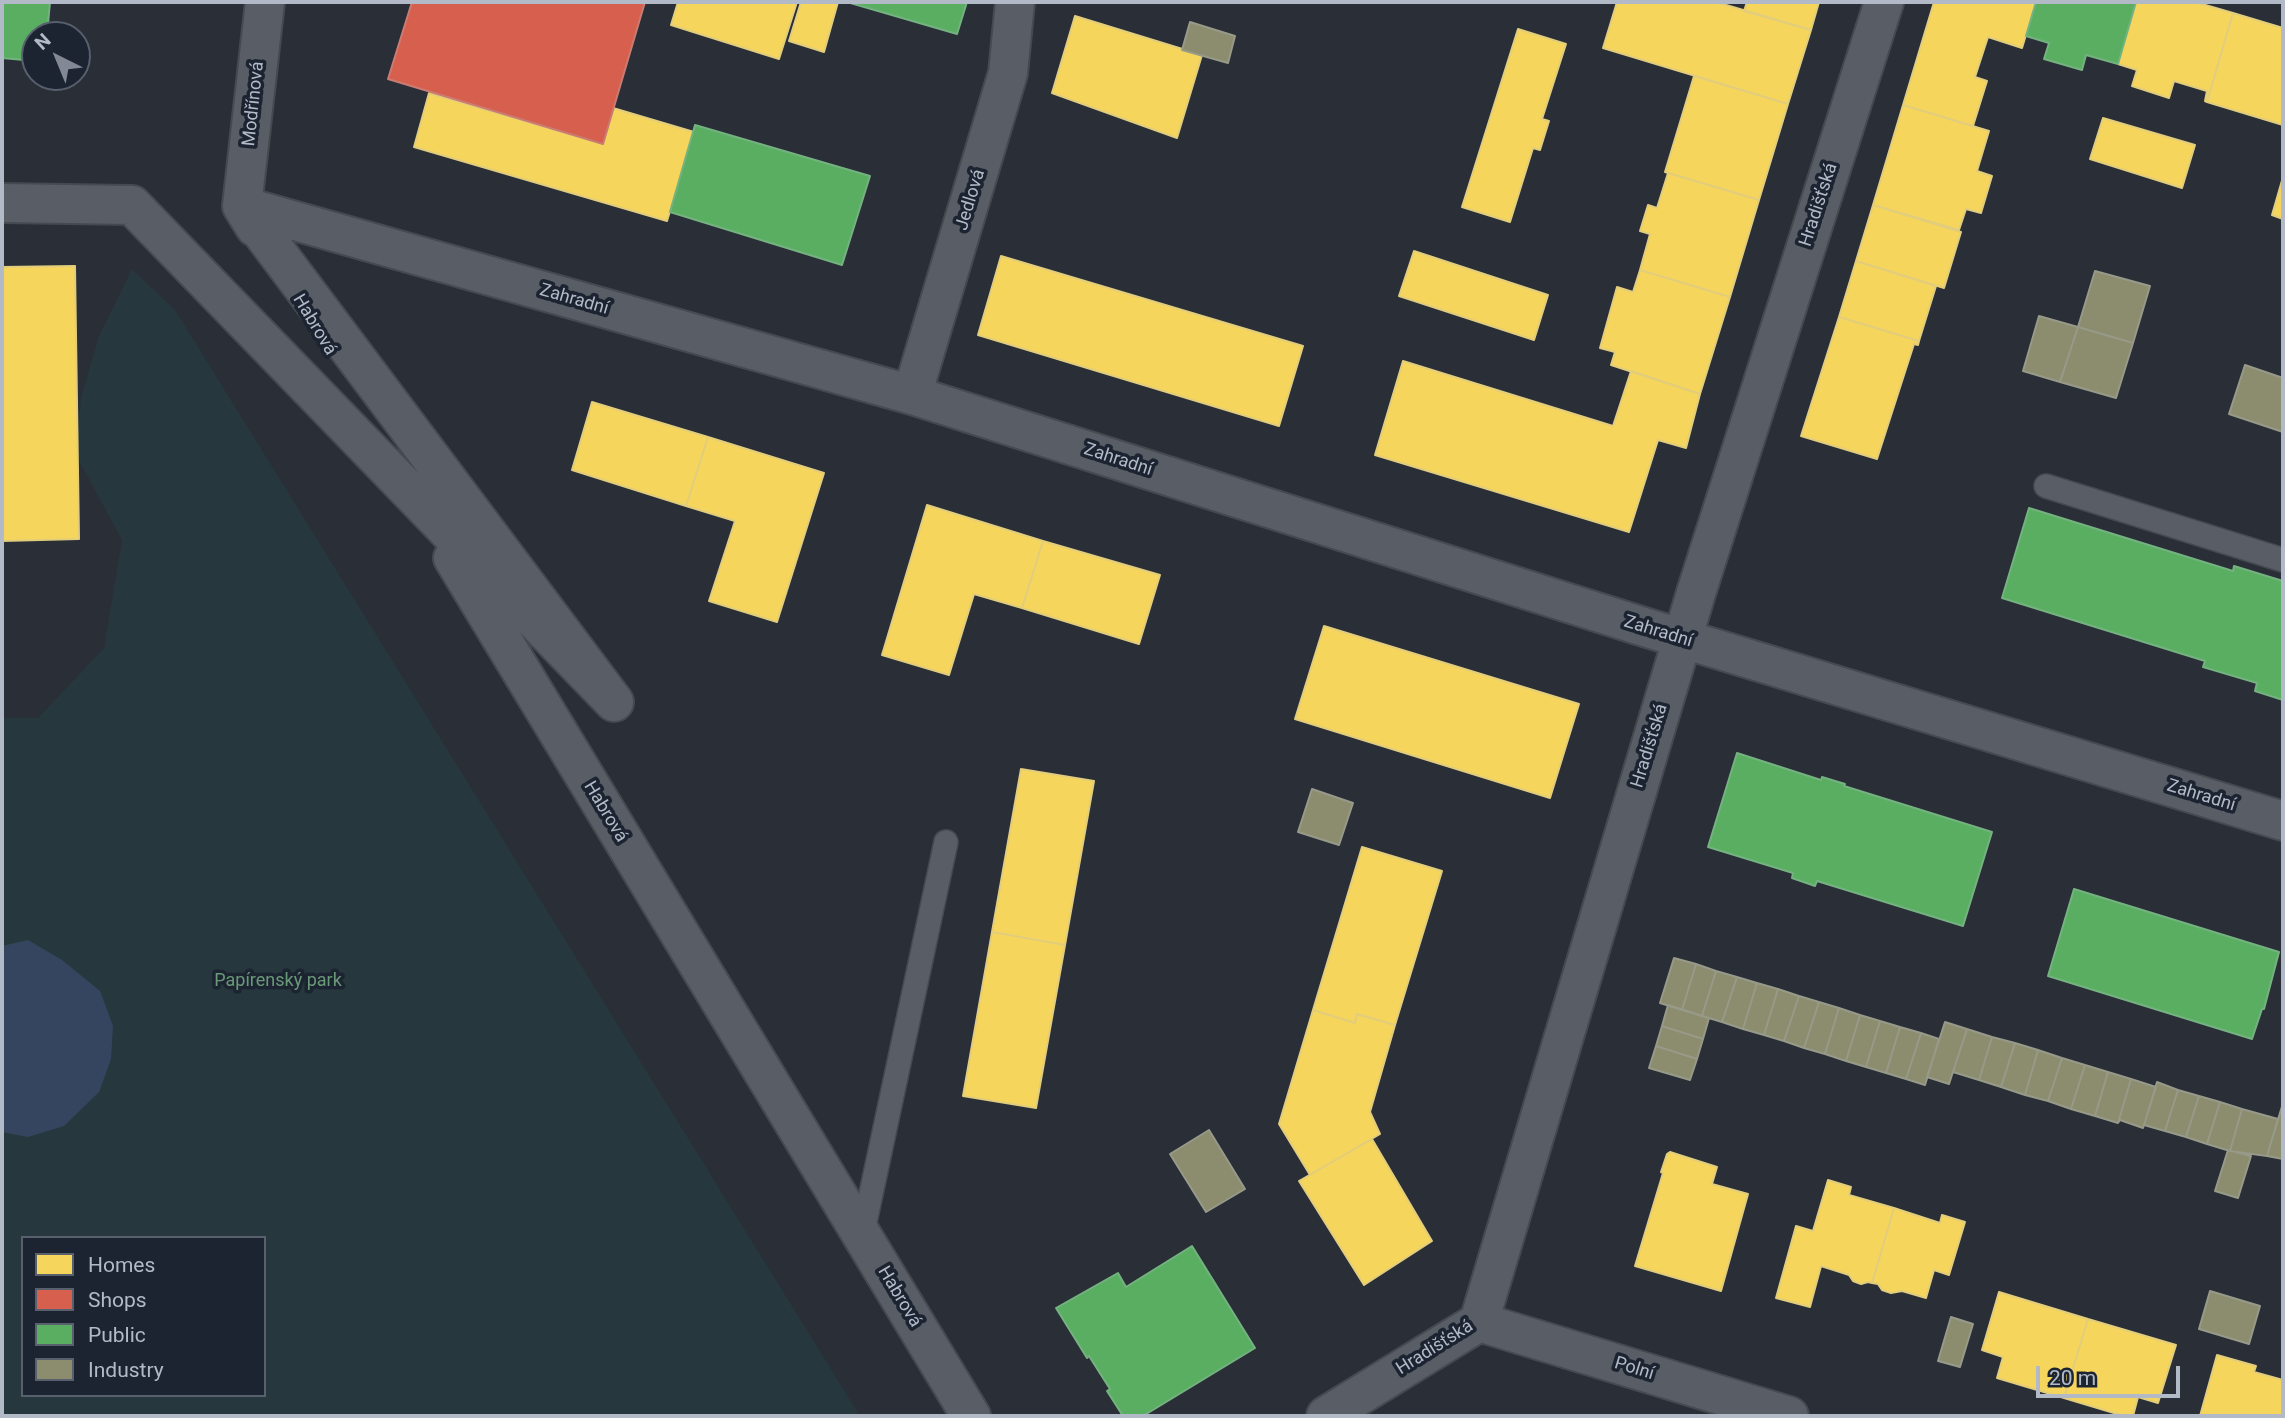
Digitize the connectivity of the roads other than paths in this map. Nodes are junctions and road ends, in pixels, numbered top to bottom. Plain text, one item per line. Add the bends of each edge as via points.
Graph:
1 (265, 2) edge
2 (1014, 2) edge
3 (1884, 2) edge
4 (2, 203) edge
5 (242, 206) junction
6 (912, 395) junction
7 (2046, 486) dead end
8 (2283, 560) edge
9 (1682, 639) junction
10 (2283, 821) edge
11 (946, 842) dead end
12 (862, 1236) junction
13 (1479, 1322) junction
14 (971, 1416) edge
15 (1326, 1416) edge
16 (1789, 1416) edge

1 - 5 street, Modřínová
2 - 6 street, Jedlová via 1008,73
3 - 9 street, Hradišťská
4 - 5 street via 132,205 614,702
5 - 6 street, Zahradní
5 - 12 street, Habrová
6 - 9 street, Zahradní
7 - 8 lane
9 - 10 street, Zahradní
9 - 13 street, Hradišťská
11 - 12 lane
12 - 14 street, Habrová
13 - 15 street, Hradišťská
13 - 16 street, Polní

